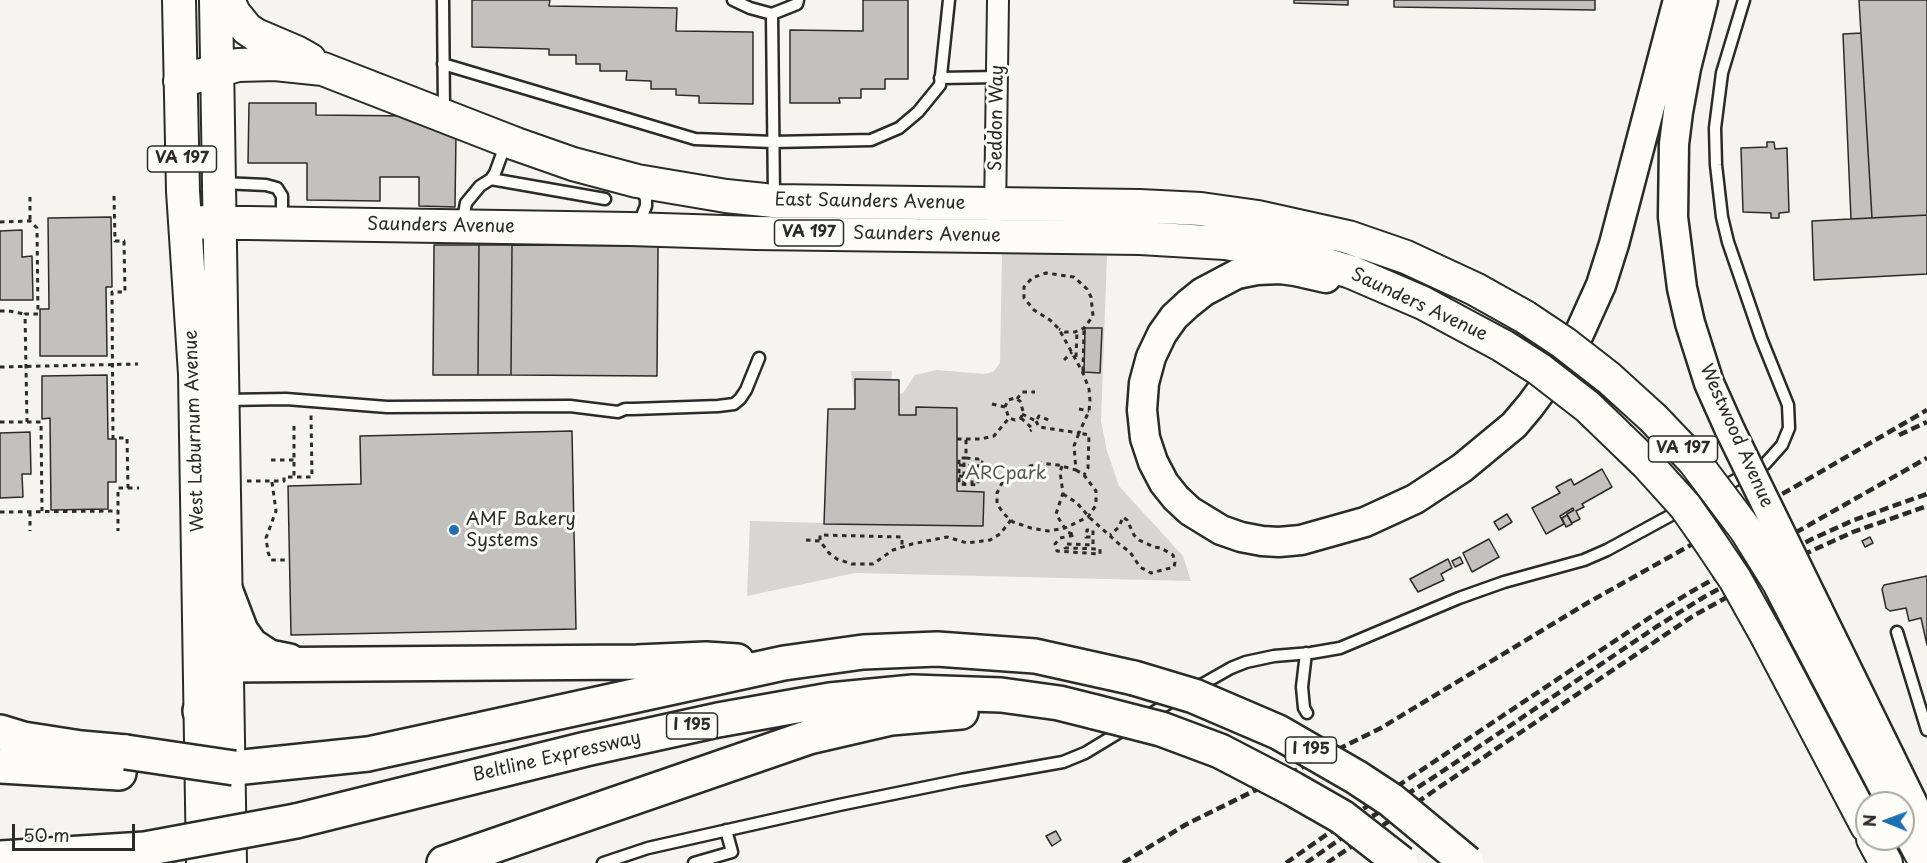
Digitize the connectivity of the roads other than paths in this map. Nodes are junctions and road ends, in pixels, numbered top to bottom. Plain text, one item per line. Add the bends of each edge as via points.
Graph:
1 (179, 0) edge
2 (216, 0) edge
3 (228, 0) edge
4 (443, 0) edge
5 (733, 0) edge
6 (798, 0) edge
7 (949, 0) edge
8 (998, 0) edge
9 (1678, 0) edge
10 (1703, 0) edge
11 (1744, 0) edge
12 (772, 14) junction
13 (443, 64) junction
14 (323, 69) junction
15 (217, 70) junction
16 (998, 77) junction
17 (940, 78) junction
18 (180, 81) junction
19 (444, 116) junction
20 (507, 140) junction
21 (773, 142) junction
22 (491, 179) junction
23 (637, 181) junction
24 (219, 183) junction
25 (604, 198) dead end
26 (774, 201) junction
27 (995, 205) junction
28 (185, 222) junction
29 (220, 223) junction
30 (282, 224) junction
31 (462, 227) junction
32 (630, 229) junction
33 (994, 236) junction
34 (1424, 303) junction
35 (759, 358) dead end
36 (208, 400) junction
37 (211, 534) junction
38 (225, 589) junction
39 (1808, 614) junction
40 (1897, 632) dead end
41 (1306, 653) junction
42 (784, 663) junction
43 (226, 665) junction
44 (306, 665) junction
45 (200, 711) junction
46 (1095, 712) junction
47 (1307, 713) dead end
48 (1927, 730) edge
49 (0, 732) edge
50 (127, 763) junction
51 (0, 766) edge
52 (1889, 791) edge
53 (1855, 803) edge
54 (726, 830) junction
55 (1915, 842) edge
56 (1927, 843) edge
57 (145, 849) junction
58 (0, 858) edge
59 (87, 863) edge
60 (203, 863) edge
61 (230, 863) edge
62 (444, 863) edge
63 (603, 863) edge
64 (694, 863) edge
65 (1401, 863) edge
66 (1467, 863) edge
67 (1926, 863) edge

1 - 18 main road, West Laburnum Avenue / VA 197
2 - 15 main road, West Laburnum Avenue
3 - 14 main road, VA 197 via 247,29
4 - 13 lane
5 - 12 lane
6 - 12 lane
7 - 17 lane
8 - 16 street, Seddon Way
9 - 34 main road via 1601,285 1562,363 1514,425 1462,468 1415,499 1365,522 1301,540 1262,541 1221,530 1190,511 1164,483 1145,438 1144,383 1150,357 1162,334 1174,317 1203,292 1237,274 1280,269
10 - 39 main road, Westwood Avenue, bridge via 1686,68 1674,144 1673,217 1680,279 1709,382
11 - 41 lane via 1722,73 1715,128 1716,165 1728,242 1788,405 1789,428 1782,445 1765,464 1607,550 1493,586 1340,648
12 - 21 lane
13 - 19 lane
13 - 21 lane via 695,139
14 - 15 main road, East Saunders Avenue via 238,64
14 - 19 main road, East Saunders Avenue / VA 197
15 - 18 main road, East Saunders Avenue
15 - 24 main road, West Laburnum Avenue
16 - 17 lane
16 - 27 street, Seddon Way
17 - 21 lane via 918,112 899,128 871,140
18 - 28 main road, West Laburnum Avenue / VA 197
19 - 20 main road, East Saunders Avenue / VA 197
20 - 22 lane
20 - 23 main road, East Saunders Avenue / VA 197 via 573,164
21 - 26 lane
22 - 25 lane
22 - 31 lane via 466,203
23 - 26 main road, East Saunders Avenue / VA 197
23 - 32 lane via 646,206
24 - 29 main road, West Laburnum Avenue
24 - 30 lane via 266,184 277,188 282,195
26 - 27 main road, East Saunders Avenue / VA 197
27 - 33 street, Seddon Way
27 - 39 main road, East Saunders Avenue / VA 197, bridge via 1230,212 1347,237 1406,257 1475,289 1564,343 1653,418 1730,506 1779,583
28 - 29 main road, Saunders Avenue / VA 197
28 - 36 main road, West Laburnum Avenue
29 - 30 main road, Saunders Avenue / VA 197
29 - 36 main road, West Laburnum Avenue
30 - 31 main road, Saunders Avenue / VA 197
31 - 32 main road, Saunders Avenue / VA 197
32 - 33 main road, Saunders Avenue / VA 197
33 - 34 main road, Saunders Avenue / VA 197 via 1225,243 1290,254 1342,269
34 - 53 main road, Saunders Avenue / VA 197, bridge via 1539,369 1588,407 1674,493 1735,579
35 - 36 lane via 741,399 718,406 618,412 570,406 387,407 286,399
36 - 37 main road, West Laburnum Avenue
37 - 38 main road, West Laburnum Avenue
37 - 45 main road, West Laburnum Avenue
38 - 43 main road, West Laburnum Avenue
38 - 44 highway via 241,631 251,645 268,657
39 - 52 main road, Westwood Avenue / VA 197
39 - 56 main road, Westwood Avenue via 1913,804
40 - 48 lane
41 - 47 lane via 1302,687
41 - 54 lane via 1274,656 1231,668 1063,762
42 - 44 highway via 705,659
42 - 50 highway, I 195, bridge via 368,754 234,768
42 - 66 highway, I 195, bridge via 863,652 937,649 1035,656 1134,678 1194,696 1278,732 1391,800
43 - 44 highway
43 - 45 highway via 212,679
43 - 61 main road, West Laburnum Avenue
45 - 60 main road, West Laburnum Avenue
46 - 57 highway, Beltline Expressway / I 195, bridge via 1001,695 913,692 830,700 586,749 296,821
46 - 62 highway via 964,711 891,718 809,737
46 - 65 highway, Beltline Expressway / I 195, bridge via 1161,729 1220,751 1342,817
49 - 50 highway via 81,748
50 - 51 highway
54 - 63 lane
54 - 64 lane via 732,852
55 - 67 main road
57 - 58 highway
57 - 59 highway

